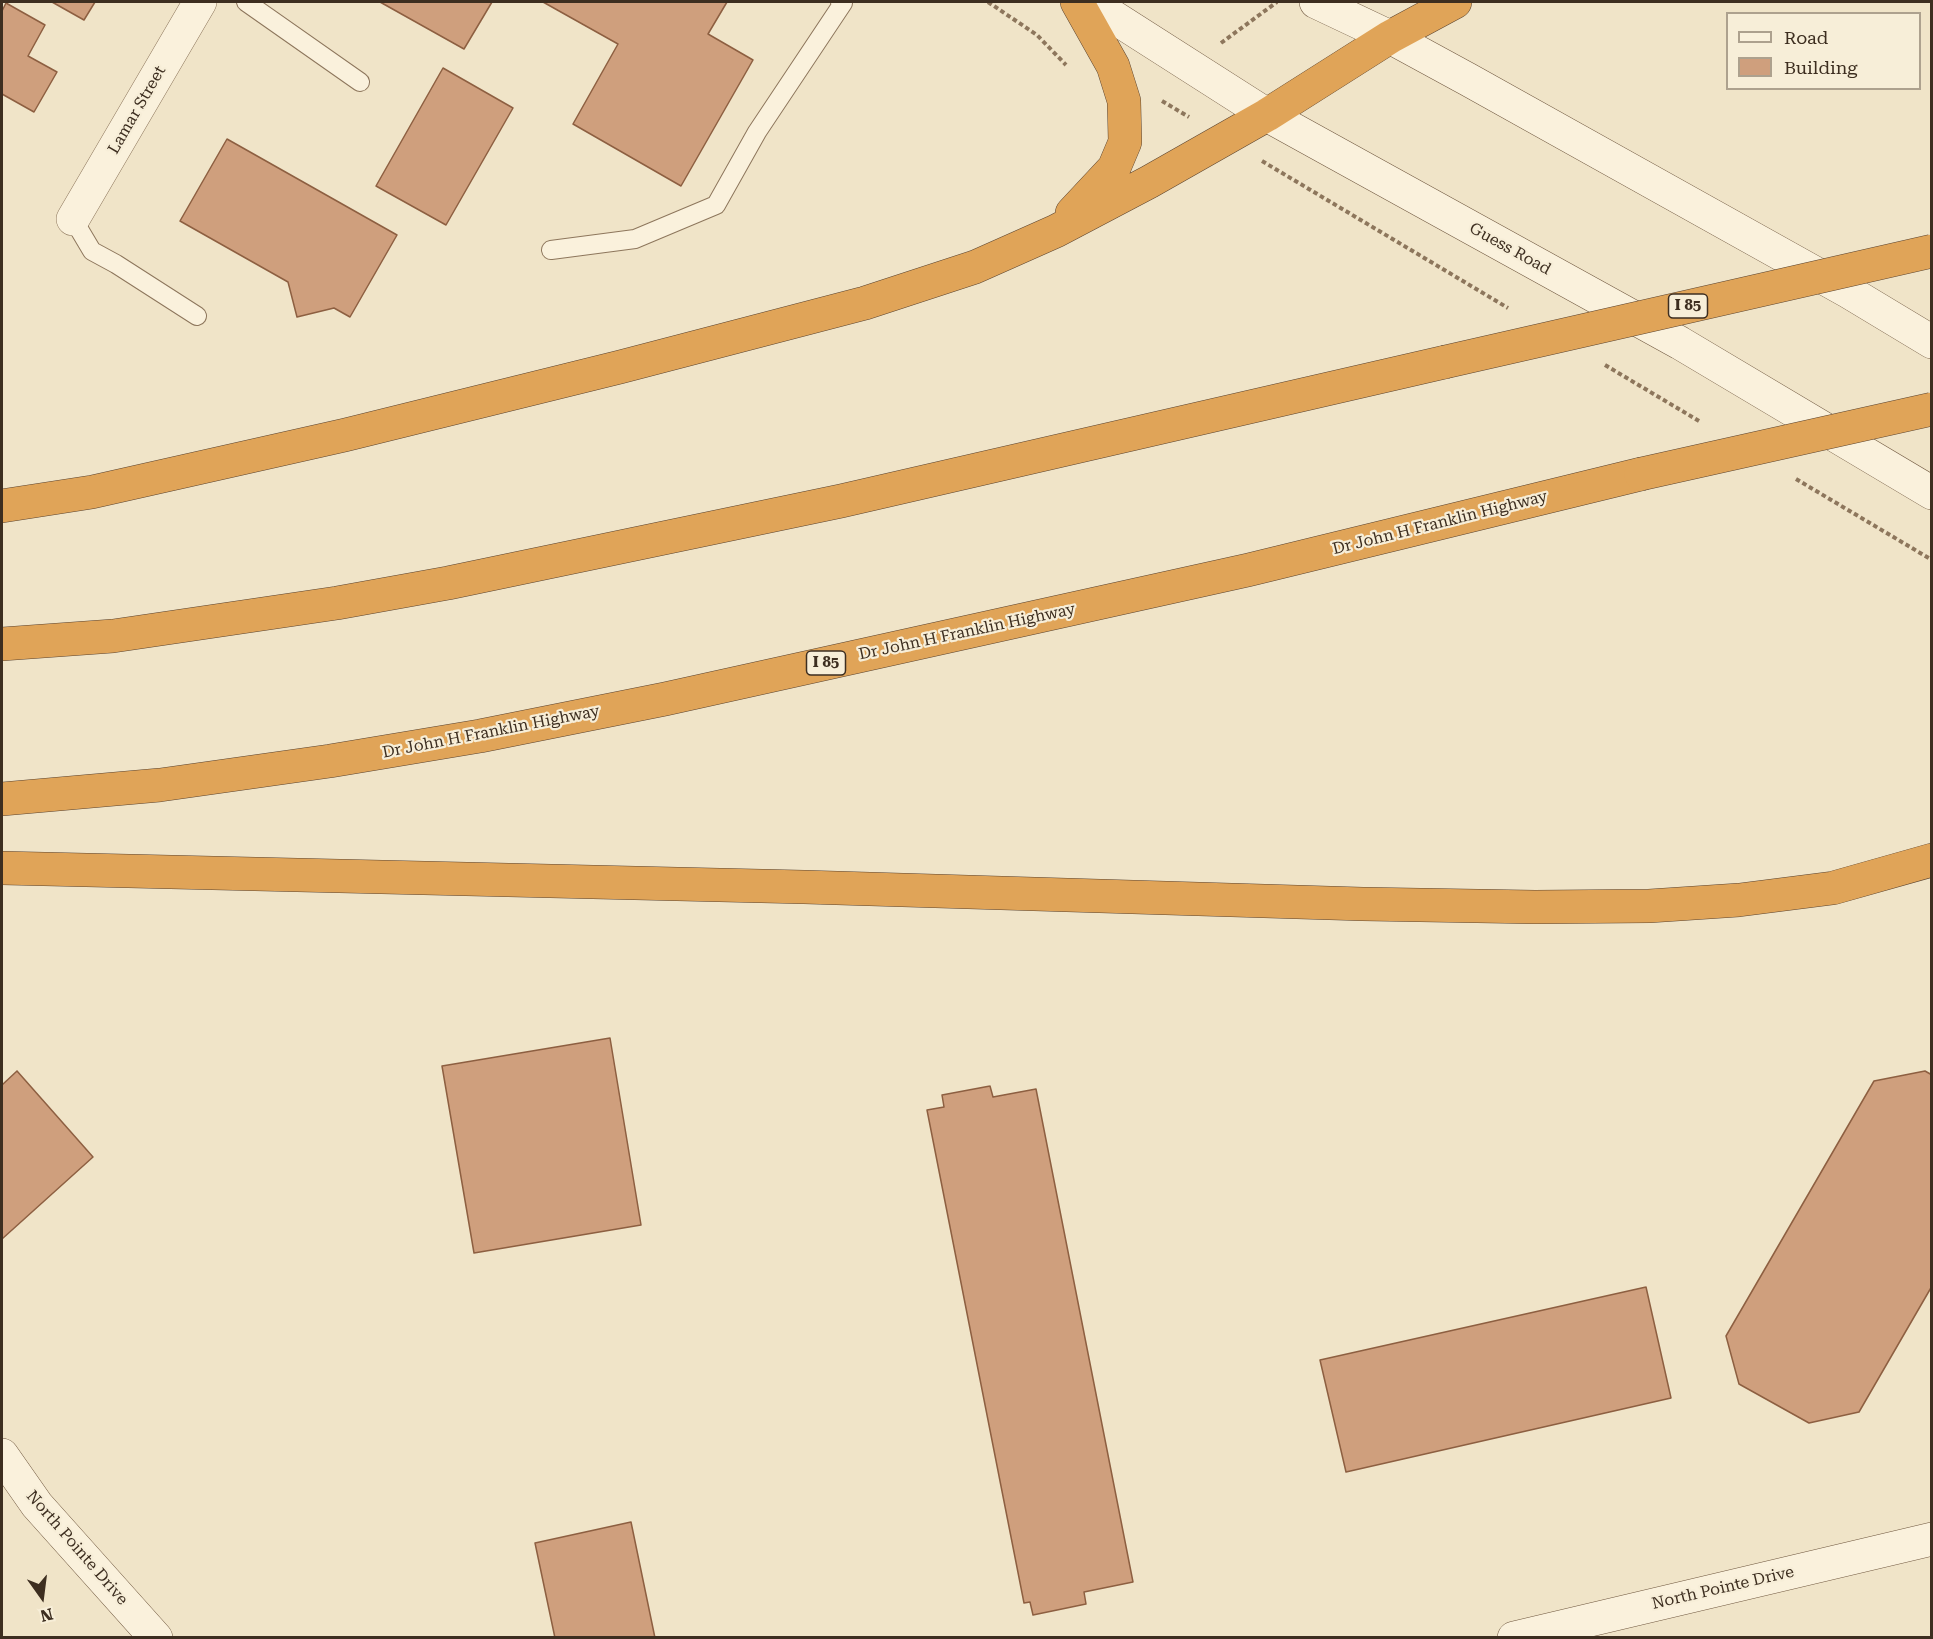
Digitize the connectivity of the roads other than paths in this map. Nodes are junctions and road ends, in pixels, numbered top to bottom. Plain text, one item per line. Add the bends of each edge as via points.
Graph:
1 (200, 2) edge
2 (246, 2) edge
3 (840, 2) edge
4 (1077, 2) edge
5 (1090, 2) edge
6 (1316, 2) edge
7 (1455, 2) edge
8 (1390, 37) junction
9 (360, 82) dead end
10 (1267, 115) junction
11 (73, 219) joint
12 (1056, 231) junction
13 (551, 250) dead end
14 (1932, 251) edge
15 (196, 316) dead end
16 (1932, 342) edge
17 (1932, 409) edge
18 (1932, 493) edge
19 (2, 506) edge
20 (2, 644) edge
21 (2, 799) edge
22 (1932, 860) edge
23 (2, 868) edge
24 (2, 1455) edge
25 (1932, 1539) edge
26 (156, 1638) edge
27 (1514, 1638) edge

1 - 11 main road, Lamar Street
2 - 9 lane
3 - 13 lane via 843,3 757,132 716,205 635,239
4 - 12 highway via 1113,66 1124,101 1125,142 1114,168
5 - 10 main road, Guess Road
6 - 8 main road
7 - 8 highway
8 - 10 highway
8 - 16 main road
10 - 12 highway
10 - 18 main road, Guess Road via 1680,343
11 - 15 lane via 92,250
12 - 19 highway via 975,267 787,324 334,437 92,492
14 - 20 highway, I 85, bridge via 841,501 448,583 113,636
17 - 21 highway, Dr John H Franklin Highway / I 85, bridge via 1641,474 1236,573 665,699 330,761 160,785
22 - 23 highway via 1833,888 1739,900 1535,907
24 - 26 main road, North Pointe Drive via 37,1505
25 - 27 main road, North Pointe Drive

